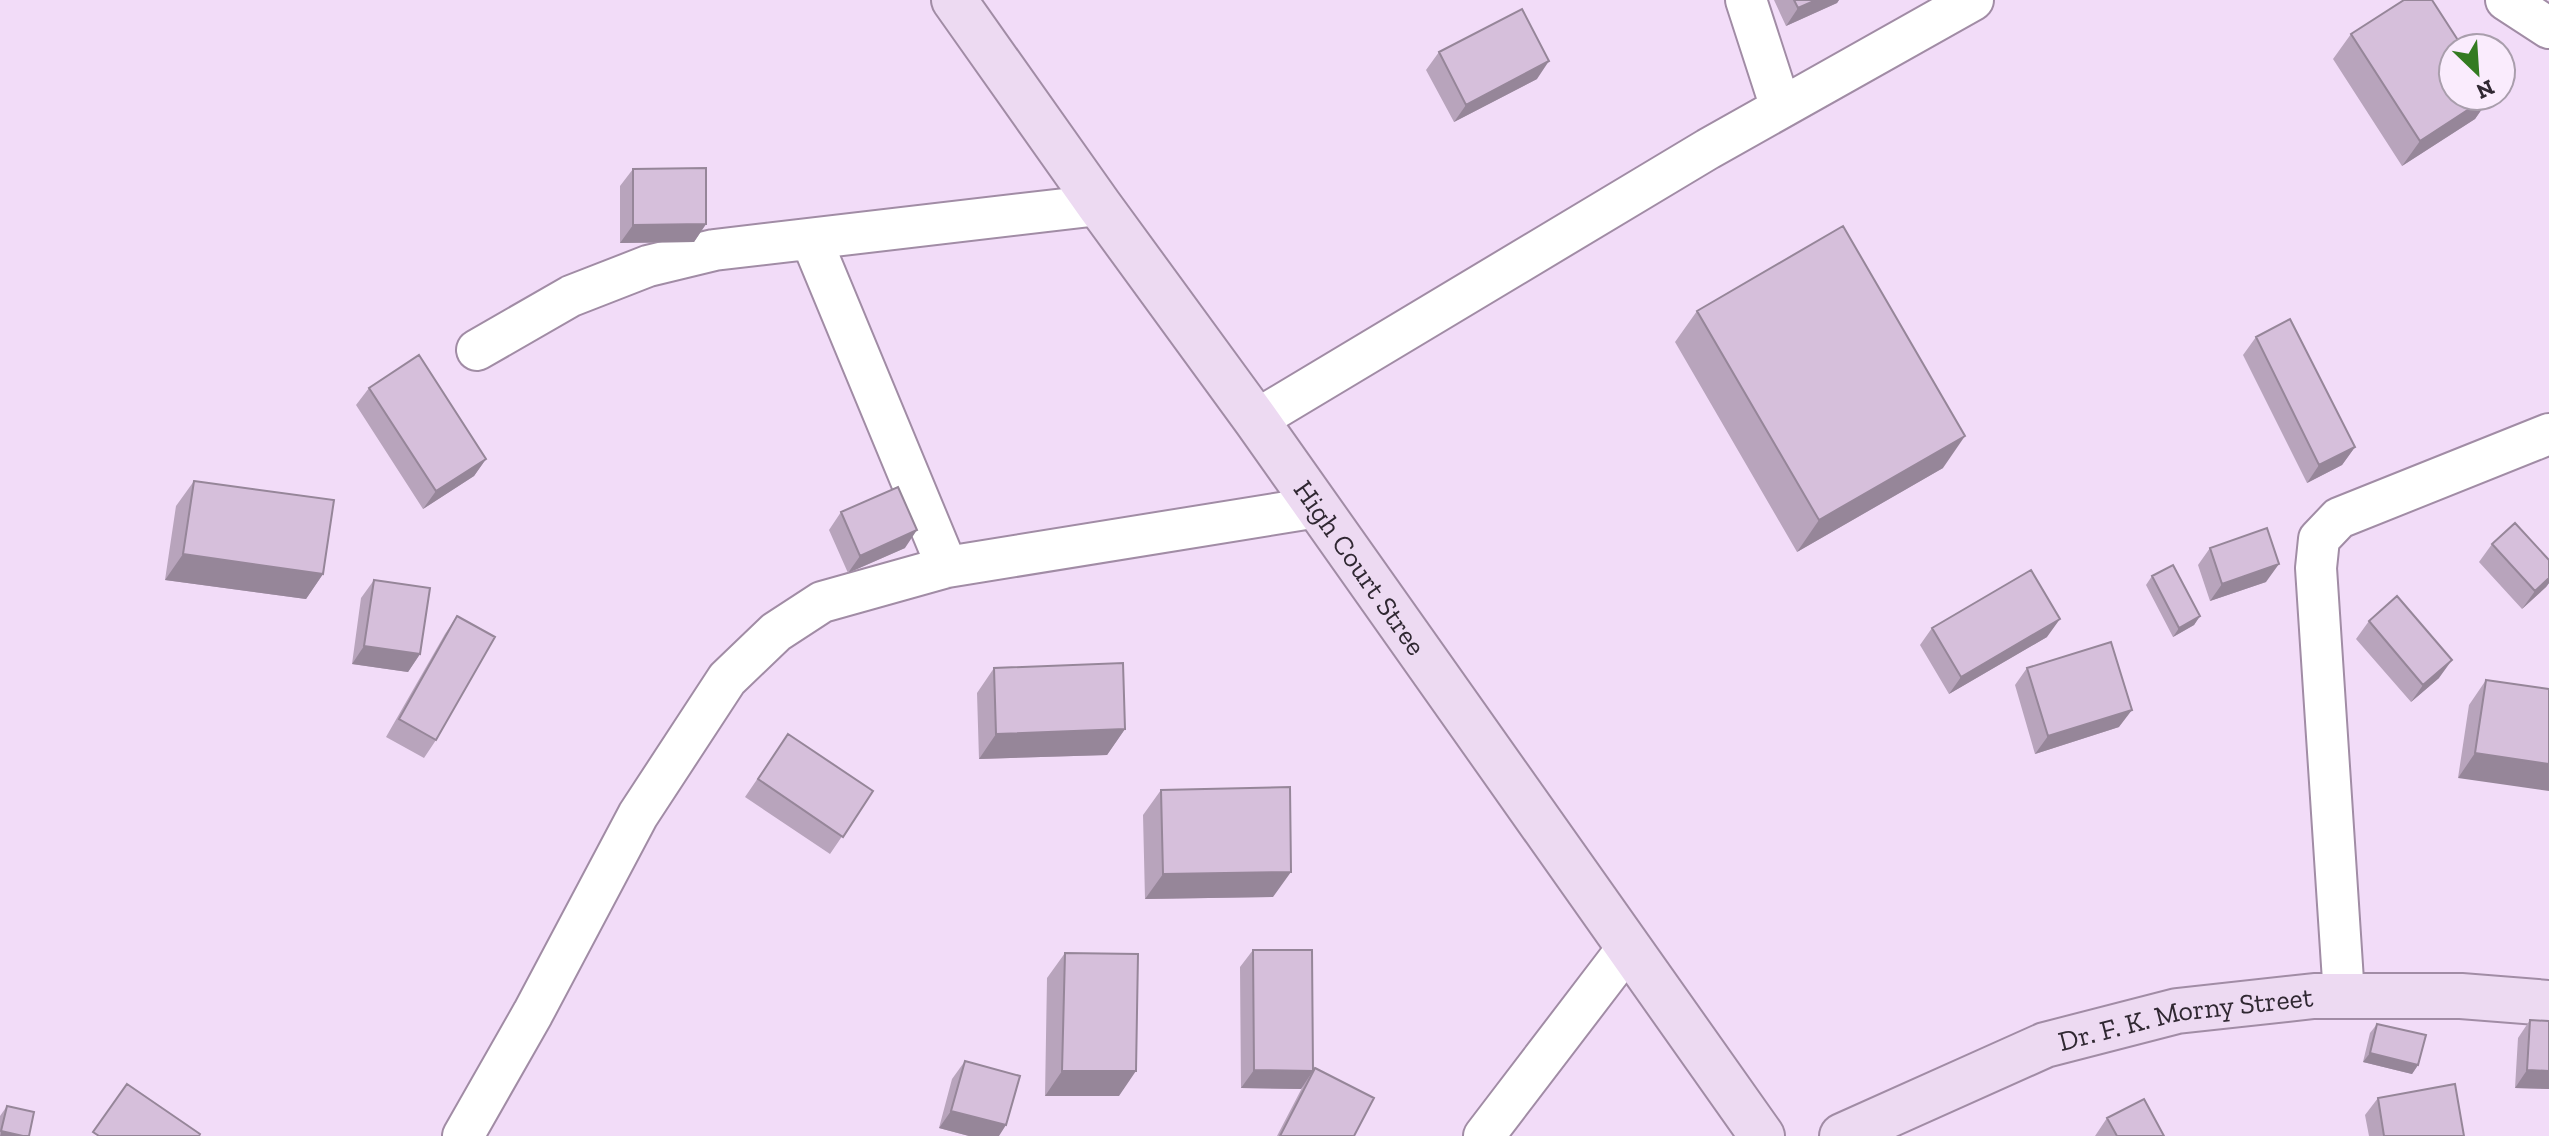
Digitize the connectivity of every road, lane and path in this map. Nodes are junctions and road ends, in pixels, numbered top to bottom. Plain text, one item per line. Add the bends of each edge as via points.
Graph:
1 (954, 0) edge
2 (1746, 0) edge
3 (1973, 0) edge
4 (2506, 0) edge
5 (2549, 28) edge
6 (1781, 108) junction
7 (1099, 205) junction
8 (811, 239) junction
9 (477, 350) dead end
10 (1256, 420) junction
11 (2549, 434) edge
12 (1318, 507) junction
13 (947, 567) junction
14 (1629, 946) junction
15 (2344, 996) junction
16 (2549, 1003) edge
17 (463, 1136) edge
18 (1484, 1136) edge
19 (1762, 1136) edge
20 (1842, 1136) edge

1 - 7 street, High Court Stree
2 - 6 street
3 - 6 street
4 - 5 street
6 - 10 street
7 - 8 street
7 - 10 street, High Court Stree
8 - 9 street via 714,250 648,266 571,296
8 - 13 street
10 - 12 street, High Court Stree
11 - 15 street via 2339,518 2319,539 2316,568
12 - 13 street
12 - 14 street, High Court Stree
13 - 17 street via 822,602 776,632 727,679 638,815
14 - 18 street
14 - 19 street, High Court Stree
15 - 16 street, Dr. F. K. Morny Street
15 - 20 street, Dr. F. K. Morny Street via 2177,1011 2045,1045

